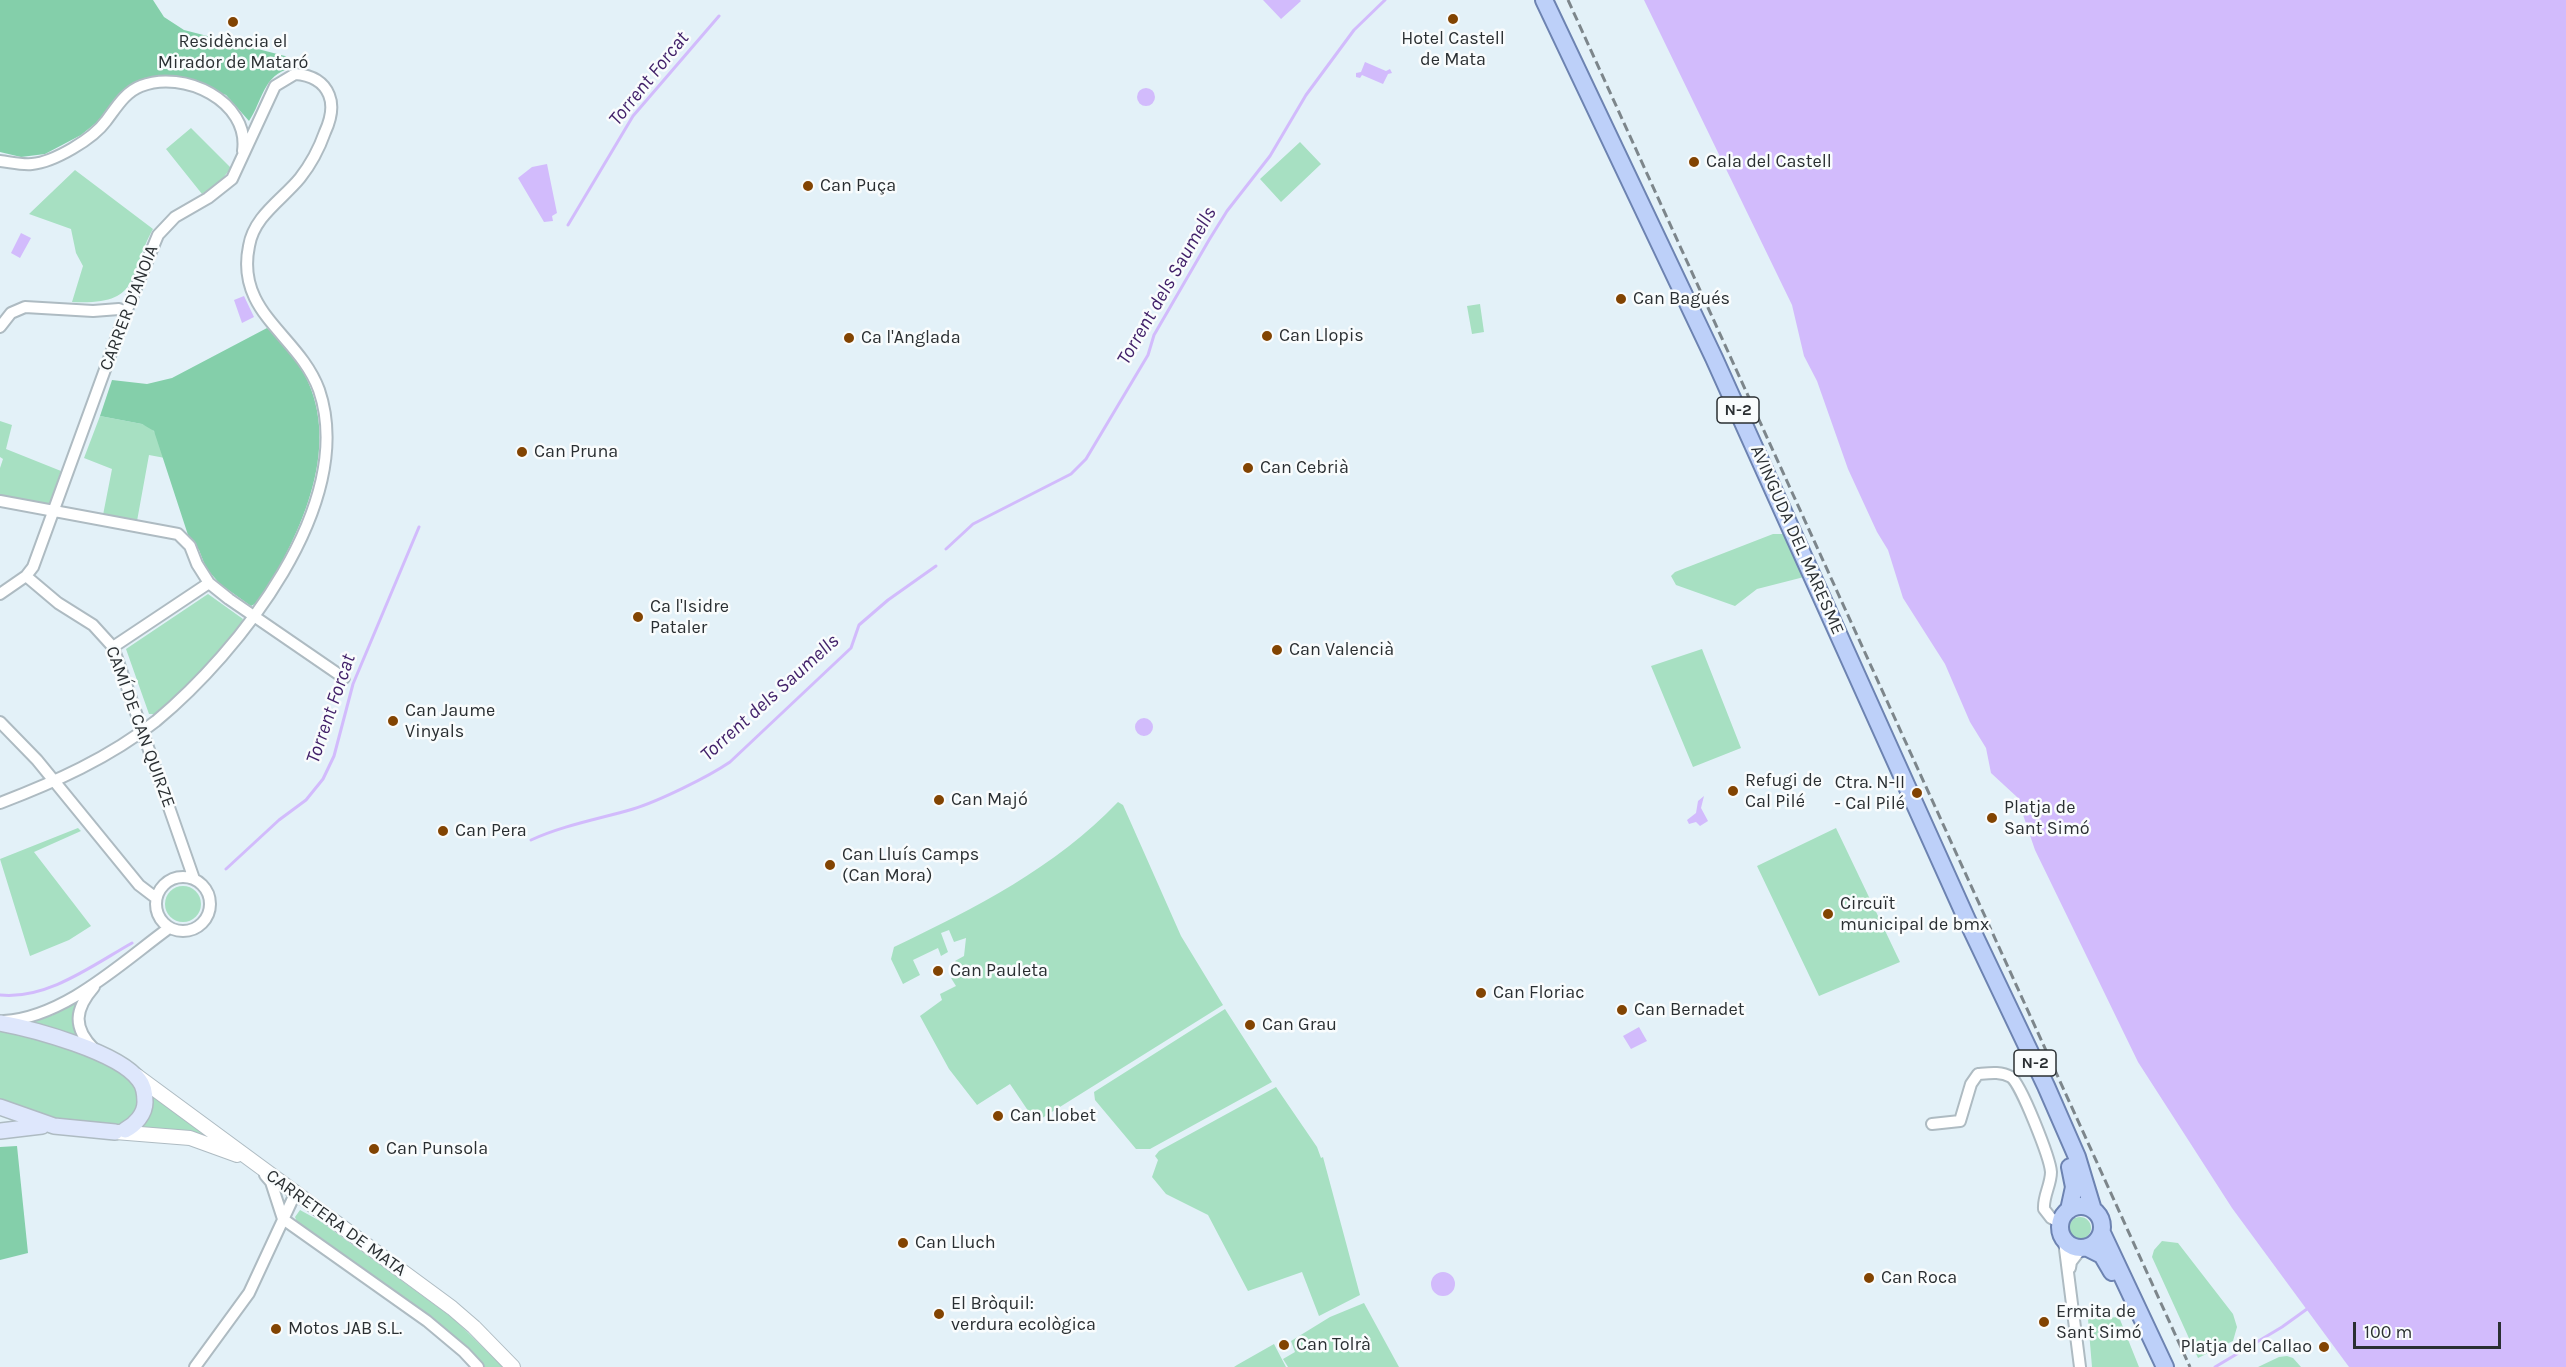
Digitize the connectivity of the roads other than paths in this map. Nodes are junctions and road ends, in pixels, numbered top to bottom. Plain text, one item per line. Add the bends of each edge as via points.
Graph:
1 (1544, 0) edge
2 (242, 158) junction
3 (0, 160) edge
4 (126, 312) junction
5 (0, 327) edge
6 (0, 501) edge
7 (53, 510) junction
8 (26, 576) junction
9 (209, 583) junction
10 (0, 594) edge
11 (255, 616) junction
12 (113, 647) junction
13 (344, 678) dead end
14 (0, 722) edge
15 (142, 730) junction
16 (56, 782) junction
17 (0, 803) edge
18 (194, 879) junction
19 (156, 898) junction
20 (1967, 920) junction
21 (169, 928) junction
22 (104, 976) junction
23 (0, 1022) edge
24 (99, 1054) junction
25 (132, 1073) junction
26 (0, 1107) edge
27 (1932, 1124) dead end
28 (54, 1126) junction
29 (0, 1131) edge
30 (120, 1131) junction
31 (255, 1164) junction
32 (295, 1194) junction
33 (2093, 1210) junction
34 (2064, 1216) junction
35 (283, 1219) junction
36 (2102, 1233) junction
37 (2064, 1241) junction
38 (2085, 1249) junction
39 (2069, 1274) junction
40 (2146, 1327) junction
41 (195, 1367) edge
42 (477, 1367) edge
43 (513, 1367) edge
44 (2080, 1367) edge
45 (2153, 1367) edge
46 (2160, 1367) edge
47 (2165, 1367) edge

1 - 20 main road, AVINGUDA DEL MARESME / N-2 via 1719,368
2 - 3 street via 240,124 228,105 199,89 161,82 132,91 97,131 57,156 34,164
2 - 4 street, CARRER D'ANOIA via 225,186 175,217 158,235
2 - 11 street, CARRER D'ANOIA via 275,86 295,74 320,82 330,98 328,126 300,178 261,219 249,241 246,259 250,291 256,304 297,350 312,375 328,440 320,490 310,517 280,578
4 - 5 street via 25,307 11,313
4 - 7 street, CARRER D'ANOIA
6 - 7 street
7 - 8 street, CARRER D'ANOIA via 33,567
7 - 9 street via 178,534 190,546
8 - 10 street, CARRER D'ANOIA
8 - 12 street, CAMÍ DE CAN QUIRZE via 93,626
9 - 11 street
9 - 12 street
11 - 13 street
11 - 15 street via 201,679
12 - 15 street, CAMÍ DE CAN QUIRZE
14 - 16 street
15 - 16 street
15 - 18 street, CAMÍ DE CAN QUIRZE
16 - 17 street
16 - 19 street via 139,885
18 - 19 street via 167,882
18 - 21 street via 208,893 209,912 200,925 188,931
19 - 21 street via 158,915
20 - 33 main road, AVINGUDA DEL MARESME / N-2 via 2060,1117
20 - 34 main road, AVINGUDA DEL MARESME / N-2 via 1976,950 2073,1178 2073,1194
21 - 22 street
22 - 23 street via 56,1007
22 - 24 street via 81,1003 78,1020 83,1036
23 - 24 main road
24 - 25 main road
25 - 30 main road via 142,1086 145,1106 139,1118
25 - 31 street
26 - 28 main road
27 - 34 street via 1960,1122 1971,1084 1978,1074 2004,1074 2013,1079 2049,1162 2044,1209 2051,1218
28 - 29 main road
28 - 30 main road
30 - 31 street via 200,1140
31 - 32 street, CARRETERA DE MATA
31 - 35 street, CARRETERA DE MATA via 271,1182
32 - 35 street
32 - 43 street, CARRETERA DE MATA via 452,1308
33 - 34 main road via 2081,1206
33 - 36 main road via 2099,1216
34 - 37 main road
35 - 41 street via 245,1299
35 - 42 street, CARRETERA DE MATA via 427,1321
36 - 38 main road via 2095,1244
36 - 40 main road
37 - 38 main road
37 - 39 street
38 - 39 street via 2071,1262
38 - 45 main road via 2102,1255 2110,1267
39 - 44 street
40 - 46 street
40 - 47 main road

